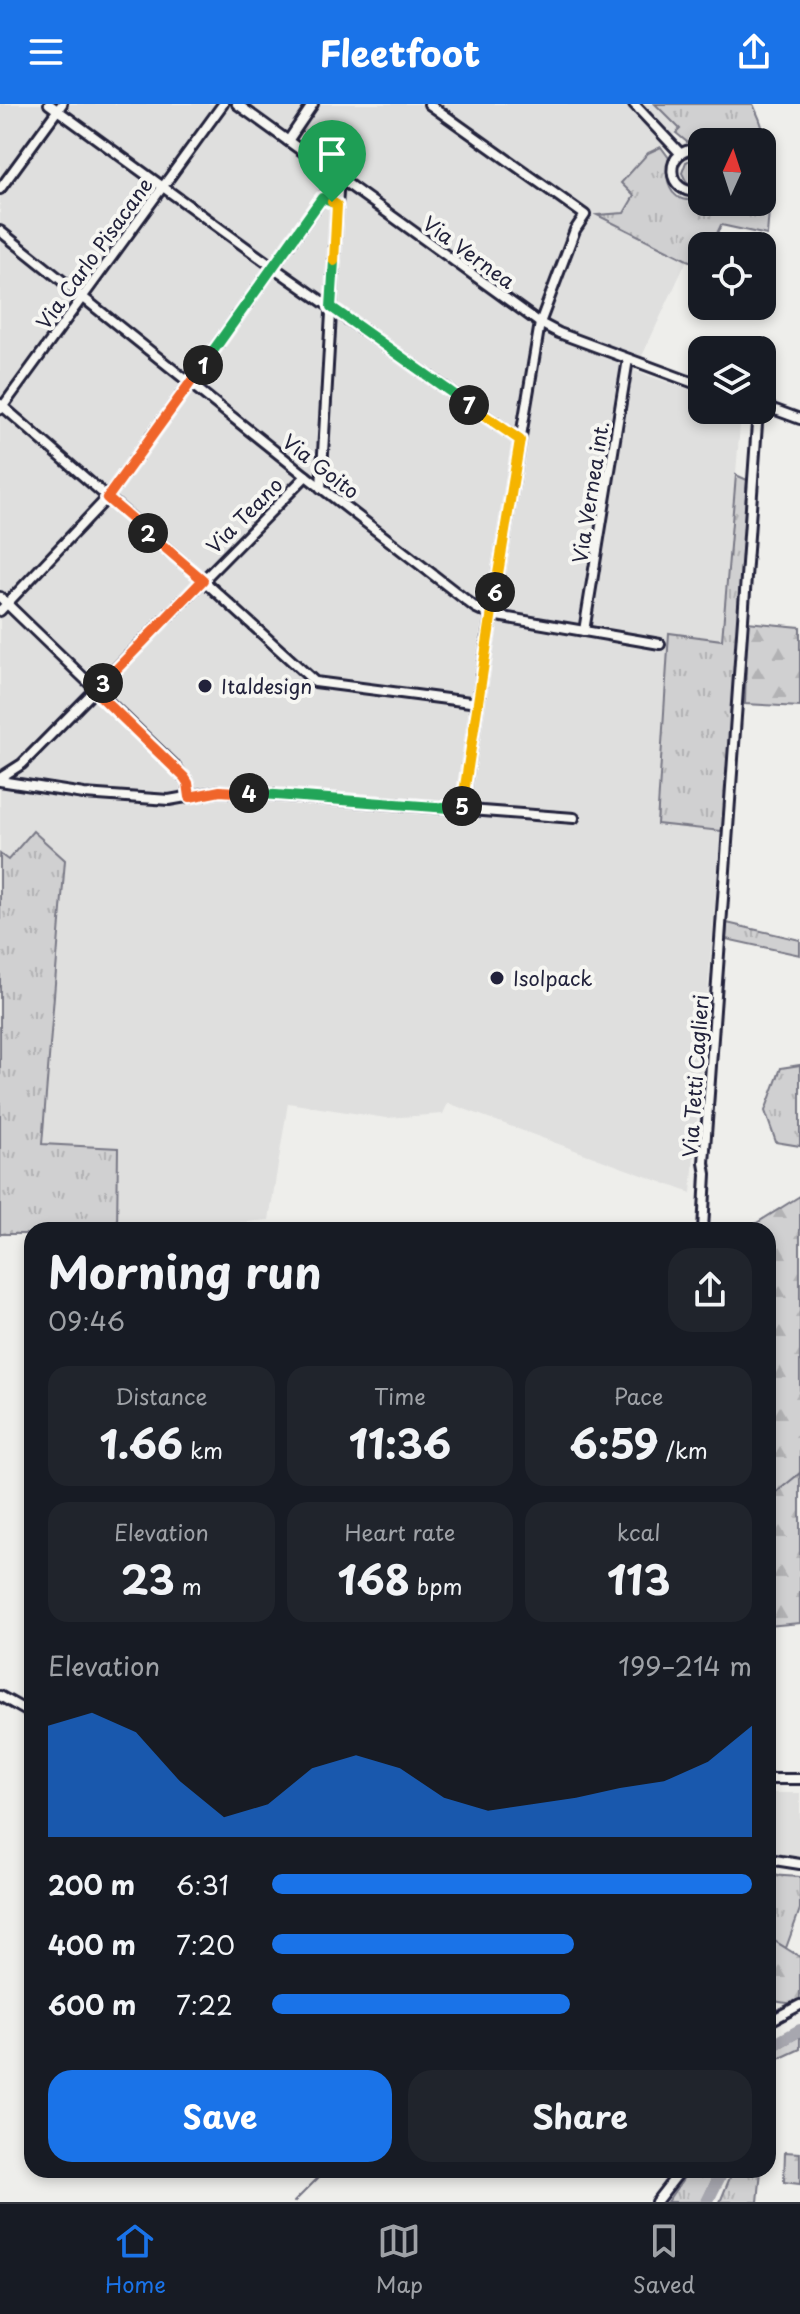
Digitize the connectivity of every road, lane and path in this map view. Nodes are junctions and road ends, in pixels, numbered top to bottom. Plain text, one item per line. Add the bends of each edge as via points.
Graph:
1 (49, 104) edge
2 (214, 104) edge
3 (223, 104) edge
4 (313, 104) edge
5 (429, 104) edge
6 (634, 104) edge
7 (236, 105) edge
8 (60, 107) edge
9 (213, 116) junction
10 (288, 141) junction
11 (688, 149) edge
12 (680, 153) junction
13 (341, 179) junction
14 (162, 187) junction
15 (0, 189) edge
16 (688, 191) edge
17 (322, 198) junction
18 (337, 205) junction
19 (0, 231) edge
20 (273, 267) junction
21 (83, 296) junction
22 (331, 307) junction
23 (540, 323) junction
24 (628, 359) junction
25 (688, 381) edge
26 (191, 382) junction
27 (1, 407) edge
28 (776, 410) edge
29 (800, 419) edge
30 (757, 424) edge
31 (520, 440) junction
32 (306, 476) junction
33 (321, 488) junction
34 (107, 498) junction
35 (203, 580) junction
36 (2, 604) edge
37 (491, 615) junction
38 (584, 631) junction
39 (660, 644) dead end
40 (95, 691) junction
41 (478, 703) junction
42 (0, 780) edge
43 (190, 797) junction
44 (462, 809) junction
45 (574, 818) dead end
46 (703, 1222) edge
47 (0, 1696) edge
48 (24, 1710) edge
49 (776, 1779) edge
50 (800, 1779) edge
51 (776, 1860) edge
52 (800, 1864) edge
53 (800, 2005) edge
54 (776, 2018) edge
55 (675, 2178) edge
56 (656, 2202) edge

1 - 8 street
2 - 9 street
3 - 9 street, Via Carlo Pisacane
4 - 10 street
5 - 23 street via 585,215
6 - 12 street
7 - 10 street, Via Vernea
8 - 14 street
8 - 15 street
9 - 14 street, Via Carlo Pisacane
10 - 13 street, Via Vernea
11 - 12 street
12 - 16 street via 673,177
13 - 17 street
13 - 18 street
13 - 23 street, Via Vernea
14 - 20 street
14 - 21 street, Via Carlo Pisacane
17 - 18 street
17 - 20 street
18 - 22 street
19 - 21 street, Via Goito
20 - 22 street
20 - 26 street
21 - 26 street, Via Goito
21 - 27 street, Via Carlo Pisacane
22 - 31 street
22 - 33 street
23 - 24 street, Via Vernea
23 - 31 street
24 - 25 street, Via Vernea
24 - 38 street, Via Vernea int.
26 - 32 street, Via Goito
26 - 34 street
27 - 34 street
28 - 29 street
30 - 46 street, Via Tetti Caglieri
31 - 37 street
32 - 33 street, Via Goito
32 - 35 street, Via Teano
33 - 37 street, Via Goito
34 - 35 street
34 - 36 street
35 - 40 street, Via Teano
35 - 41 street via 315,682
36 - 40 street
37 - 38 street, Via Goito
37 - 41 street
38 - 39 street, Via Goito
40 - 42 street, Via Teano
40 - 43 street via 184,777
41 - 44 street
42 - 43 street via 84,794
43 - 44 street via 220,791
44 - 45 street
47 - 48 street
49 - 50 street
51 - 52 street
53 - 54 street
55 - 56 street

